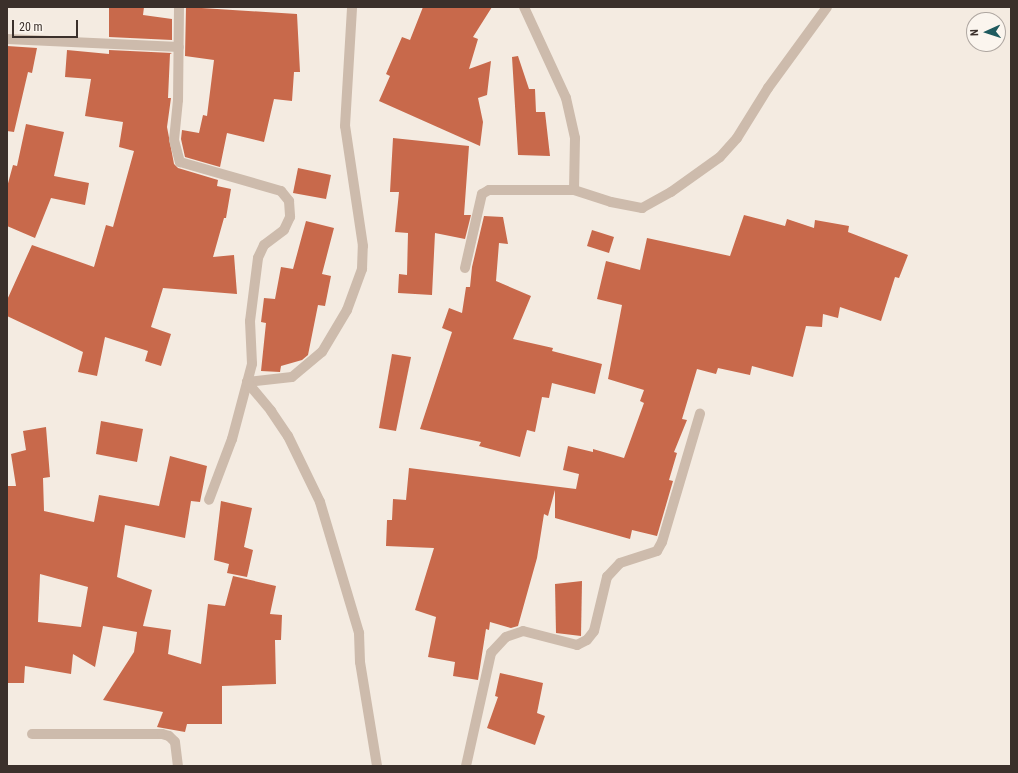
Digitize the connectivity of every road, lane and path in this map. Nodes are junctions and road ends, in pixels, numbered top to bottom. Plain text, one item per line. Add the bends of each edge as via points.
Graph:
1 (179, 7) edge
2 (352, 7) edge
3 (524, 7) edge
4 (827, 7) edge
5 (7, 39) edge
6 (179, 47) junction
7 (574, 190) junction
8 (465, 268) dead end
9 (247, 382) junction
10 (700, 414) dead end
11 (209, 500) dead end
12 (32, 734) dead end
13 (178, 766) edge
14 (377, 766) edge
15 (466, 766) edge

1 - 6 street
2 - 9 street via 345,126 363,246 362,269 347,310 322,352 292,377
3 - 7 street via 566,98 575,138
4 - 7 street via 768,88 737,138 714,161 642,208 611,202
5 - 6 street
6 - 9 street via 174,140 180,162 281,191 289,201 290,217 284,230 264,245 258,258 250,322 252,364
7 - 8 street via 489,190 482,194
9 - 11 street via 232,439
9 - 14 street via 271,410 288,436 320,502 360,633 360,662
10 - 15 street via 662,542 657,551 620,563 607,577 594,631 587,640 577,645 523,632 506,637 491,653
12 - 13 street via 162,734 175,742

